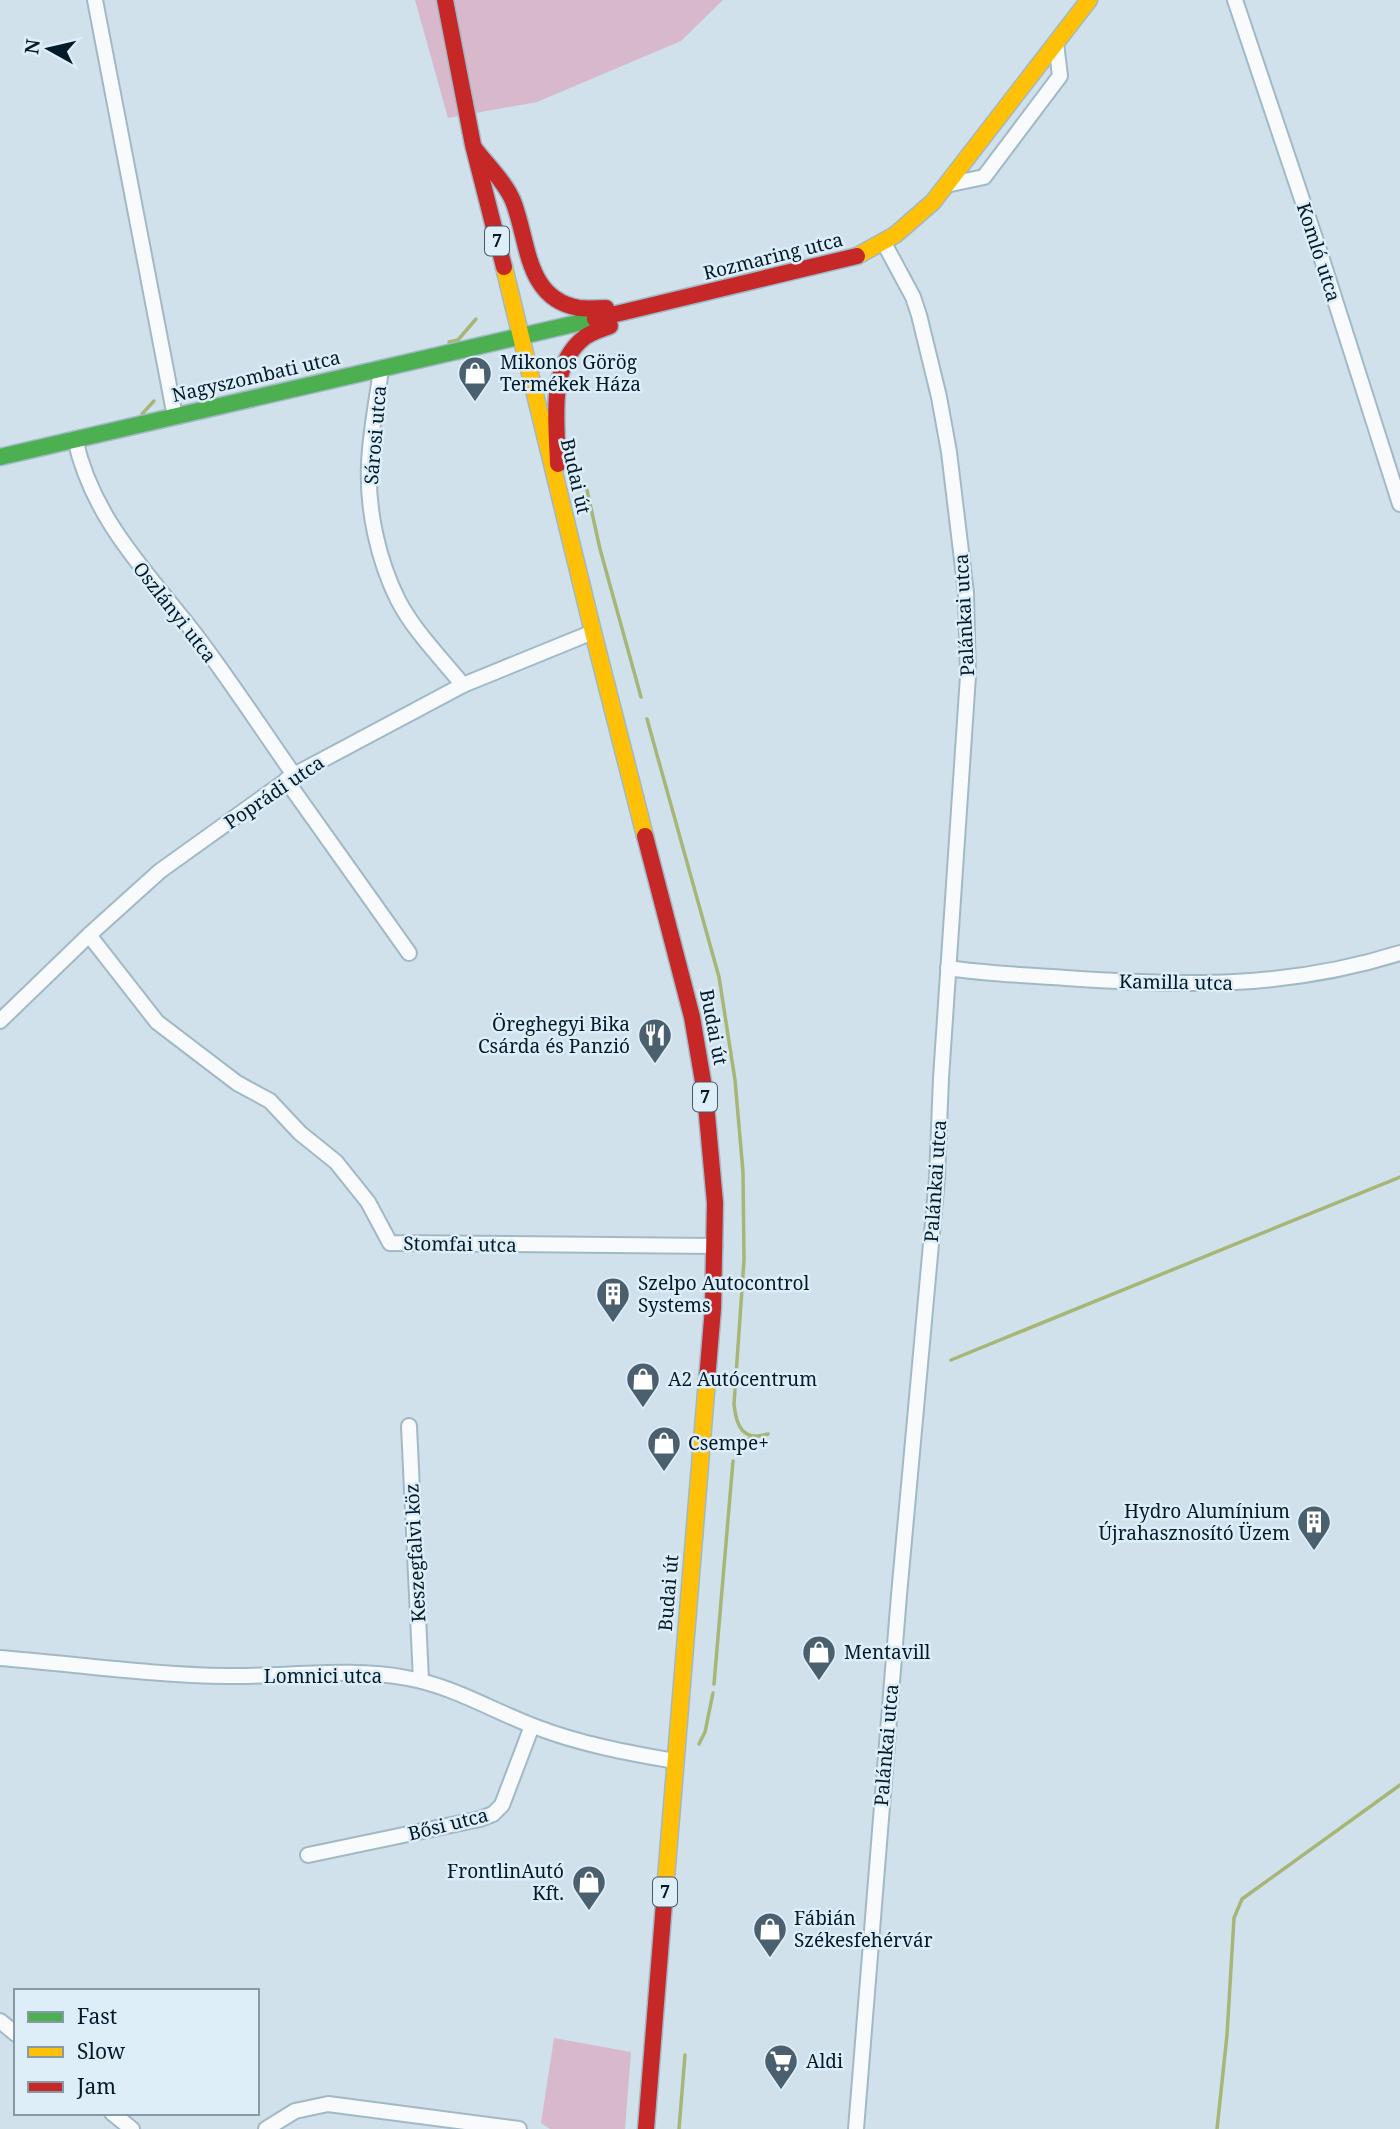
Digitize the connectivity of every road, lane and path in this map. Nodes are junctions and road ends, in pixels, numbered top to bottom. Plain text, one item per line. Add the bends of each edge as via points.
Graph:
1 (95, 0) edge
2 (446, 0) edge
3 (1090, 0) edge
4 (1235, 0) edge
5 (1056, 43) junction
6 (473, 145) junction
7 (946, 185) junction
8 (884, 243) junction
9 (646, 308) junction
10 (521, 337) junction
11 (381, 369) junction
12 (175, 416) junction
13 (75, 439) junction
14 (0, 457) edge
15 (558, 491) junction
16 (1400, 504) edge
17 (593, 632) junction
18 (463, 685) junction
19 (290, 778) junction
20 (89, 935) junction
21 (409, 953) dead end
22 (1400, 953) edge
23 (948, 968) junction
24 (0, 1021) edge
25 (715, 1246) junction
26 (409, 1426) dead end
27 (0, 1658) edge
28 (421, 1681) junction
29 (532, 1726) junction
30 (675, 1761) junction
31 (308, 1855) dead end
32 (0, 2021) edge
33 (14, 2032) edge
34 (114, 2115) edge
35 (132, 2129) edge
36 (266, 2129) edge
37 (519, 2129) edge
38 (646, 2129) edge
39 (856, 2129) edge

1 - 12 street
2 - 6 main road, Budai út / 7
3 - 5 main road, Rozmaring utca
4 - 16 street, Komló utca
5 - 7 main road, Rozmaring utca
5 - 7 street via 1060,76 984,177
6 - 9 main road via 512,200 534,273 546,292 562,304 579,308
6 - 10 main road, Budai út / 7
7 - 8 main road, Rozmaring utca via 921,214
8 - 9 main road, Rozmaring utca via 838,263
8 - 23 street, Palánkai utca via 913,297 928,344 966,593 966,726
9 - 10 main road, Rozmaring utca
9 - 15 main road via 584,338 564,360 558,384
10 - 11 main road, Nagyszombati utca
10 - 15 main road, Budai út / 7
11 - 12 main road, Nagyszombati utca
11 - 18 street, Sárosi utca via 369,465 375,532 398,600
12 - 13 main road, Nagyszombati utca
13 - 14 main road, Nagyszombati utca
13 - 19 street, Oszlányi utca via 102,511 135,562 202,644
15 - 17 main road, Budai út / 7
17 - 18 street, Poprádi utca
17 - 25 main road, Budai út / 7 via 694,1024 710,1139
18 - 19 street, Poprádi utca
19 - 20 street, Poprádi utca via 160,871
19 - 21 street, Oszlányi utca
20 - 24 street, Poprádi utca
20 - 25 street, Stomfai utca via 157,1022 237,1083 270,1101 336,1162 369,1202 390,1243
22 - 23 street, Kamilla utca via 1321,974 1234,983 1129,982
23 - 39 street, Palánkai utca via 937,1178
25 - 30 main road, Budai út / 7
26 - 28 street, Keszegfalvi köz
27 - 28 street, Lomnici utca via 209,1676 358,1673
28 - 29 street, Lomnici utca
29 - 30 street, Lomnici utca via 610,1749
29 - 31 street, Bősi utca via 502,1805 493,1814
30 - 38 main road, Budai út / 7
32 - 33 street
34 - 35 street
36 - 37 street via 295,2111 328,2104

